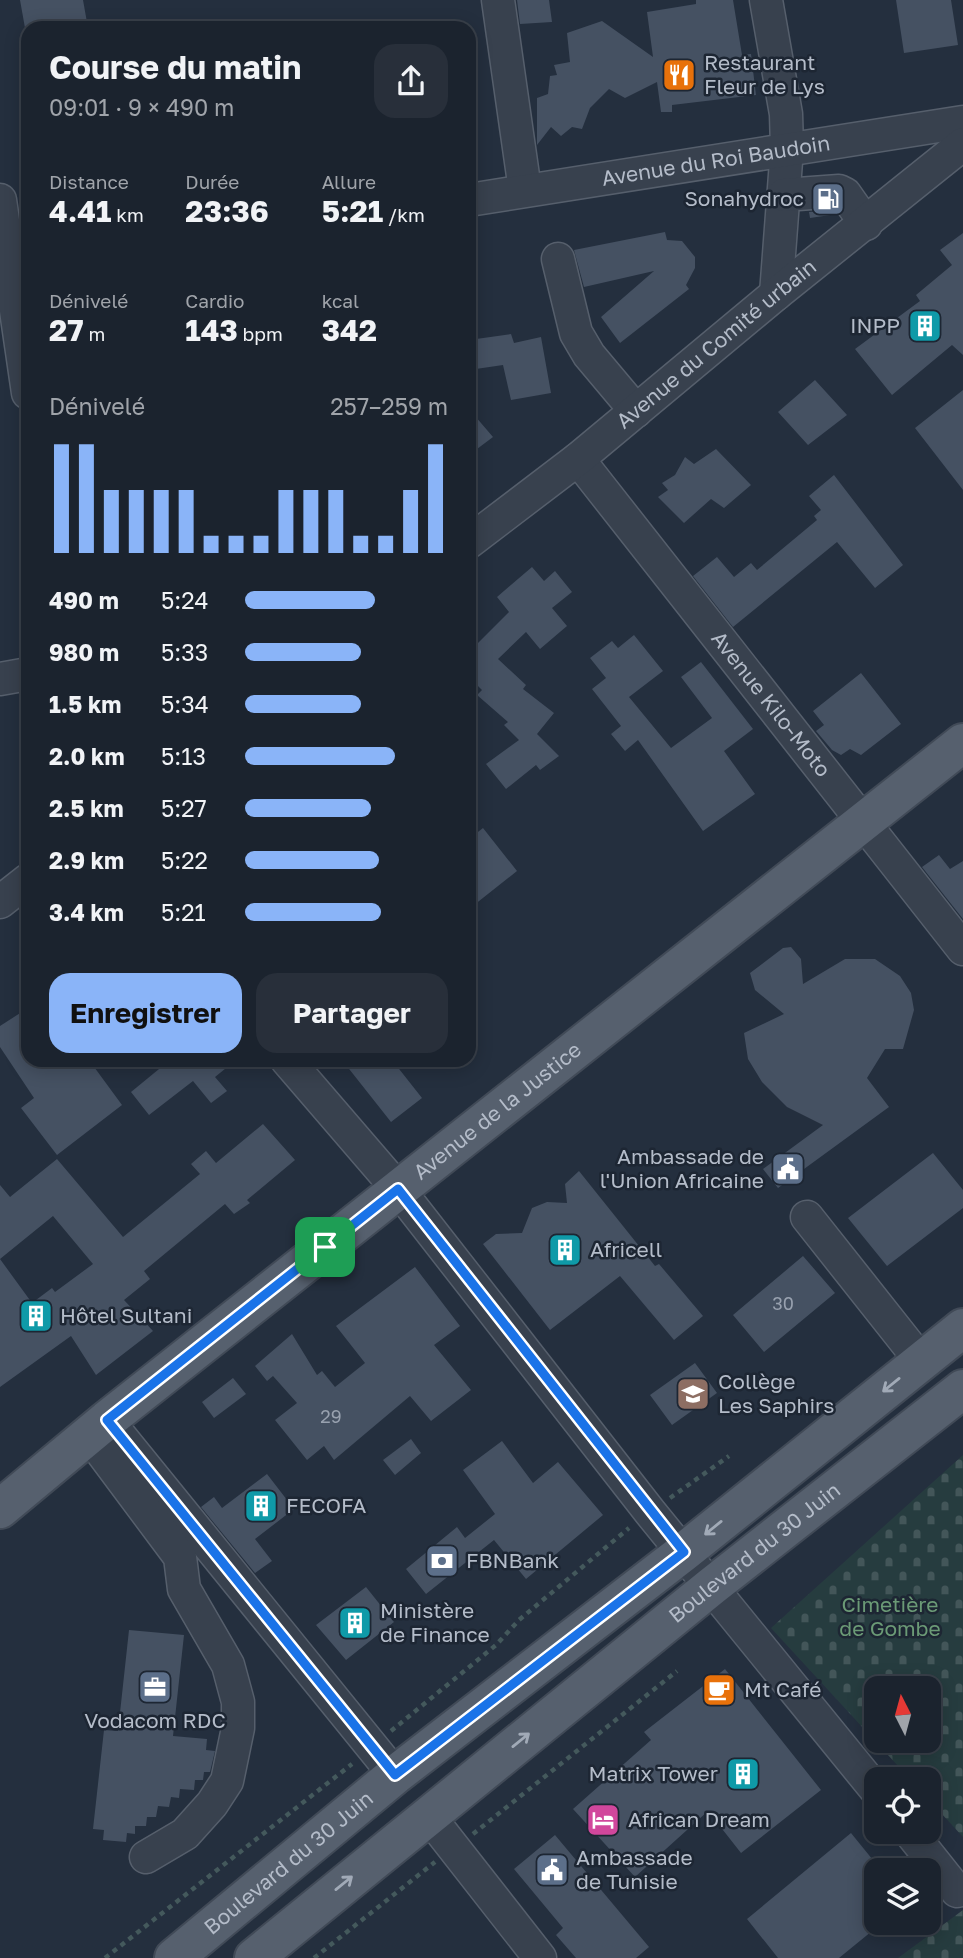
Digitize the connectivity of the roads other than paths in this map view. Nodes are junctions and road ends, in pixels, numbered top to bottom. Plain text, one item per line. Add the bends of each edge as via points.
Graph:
1 (498, 0) edge
2 (766, 0) edge
3 (963, 122) edge
4 (963, 145) edge
5 (788, 148) junction
6 (525, 191) junction
7 (784, 195) junction
8 (476, 199) edge
9 (0, 200) edge
10 (866, 224) junction
11 (558, 259) dead end
12 (13, 274) edge
13 (776, 294) junction
14 (21, 337) edge
15 (636, 411) junction
16 (578, 459) junction
17 (476, 537) edge
18 (21, 675) edge
19 (0, 679) edge
20 (963, 743) edge
21 (863, 823) junction
22 (21, 886) edge
23 (0, 902) edge
24 (963, 949) edge
25 (293, 1067) edge
26 (398, 1189) junction
27 (807, 1217) dead end
28 (963, 1328) edge
29 (921, 1361) junction
30 (963, 1389) edge
31 (98, 1427) junction
32 (0, 1509) edge
33 (684, 1552) junction
34 (712, 1586) junction
35 (395, 1775) junction
36 (864, 1775) edge
37 (428, 1815) junction
38 (920, 1844) edge
39 (146, 1857) dead end
40 (957, 1891) dead end
41 (176, 1958) edge
42 (252, 1958) edge
43 (540, 1958) edge

1 - 6 street
2 - 5 street
3 - 5 street, Avenue du Roi Baudoin
4 - 10 street, Avenue du Comité urbain
5 - 6 street, Avenue du Roi Baudoin
5 - 7 street
6 - 8 street, Avenue du Roi Baudoin
7 - 10 street via 839,191
7 - 13 street
9 - 12 street
10 - 13 street, Avenue du Comité urbain
11 - 15 street via 576,333
12 - 14 street
13 - 15 street, Avenue du Comité urbain
15 - 16 street, Avenue du Comité urbain
16 - 17 street, Avenue du Comité urbain
16 - 21 street, Avenue Kilo-Moto
18 - 19 street
20 - 21 main road, Avenue de la Justice
21 - 24 street, Avenue Kilo-Moto
21 - 26 main road, Avenue de la Justice
22 - 23 street
25 - 26 street
26 - 31 main road, Avenue de la Justice
26 - 33 street
27 - 29 street
28 - 29 main road, Boulevard du 30 Juin
29 -> 33 main road, Boulevard du 30 Juin
30 - 34 main road, Boulevard du 30 Juin
31 - 32 main road, Avenue de la Justice
31 - 35 street
31 - 39 street via 180,1557 184,1589 228,1665 238,1702 238,1728 227,1781 185,1834
33 - 34 street
33 - 35 main road, Boulevard du 30 Juin
34 - 36 street
37 -> 34 main road, Boulevard du 30 Juin
35 - 41 main road, Boulevard du 30 Juin
42 -> 37 main road, Boulevard du 30 Juin
37 - 43 street
38 - 40 street

